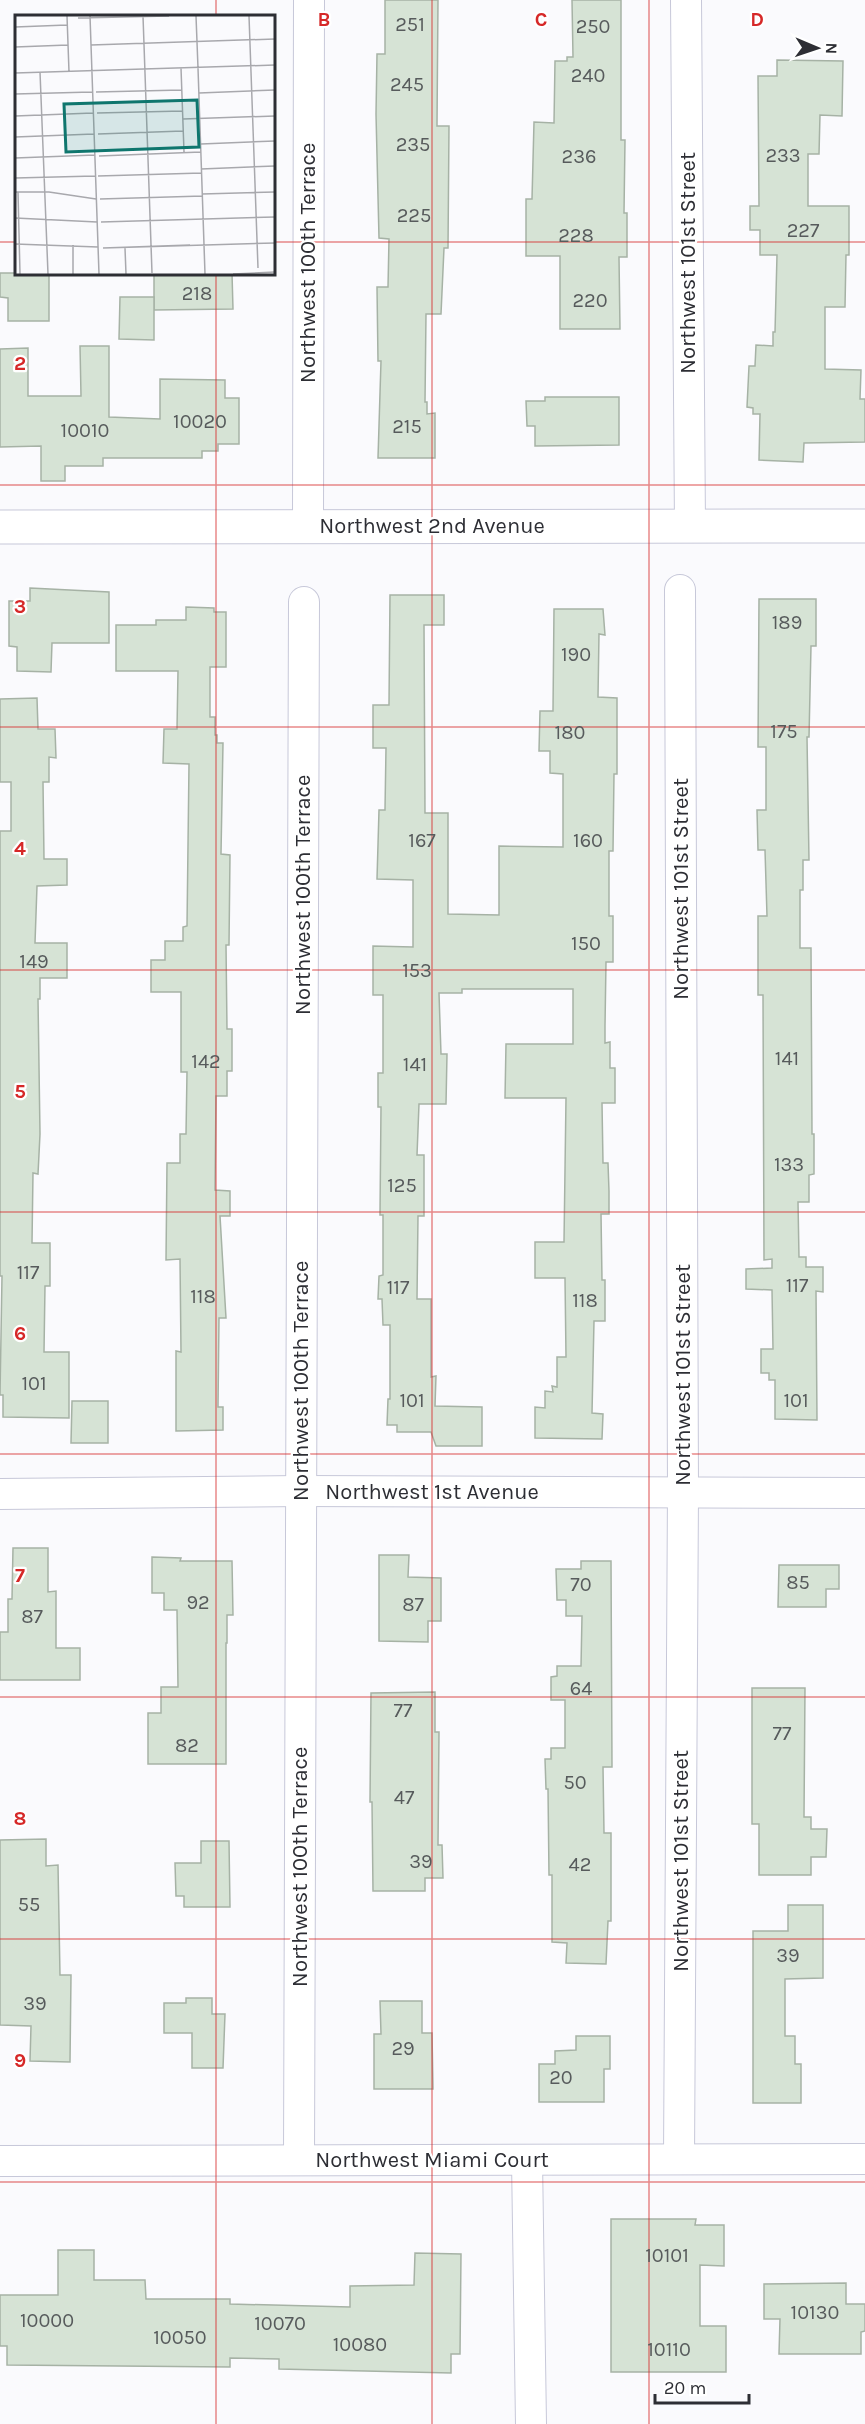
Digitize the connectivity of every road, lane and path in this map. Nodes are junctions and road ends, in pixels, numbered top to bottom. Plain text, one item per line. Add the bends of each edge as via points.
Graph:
1 (309, 0) edge
2 (686, 0) edge
3 (308, 526) junction
4 (690, 526) junction
5 (865, 526) edge
6 (0, 527) edge
7 (680, 590) dead end
8 (304, 602) dead end
9 (301, 1491) junction
10 (683, 1492) junction
11 (865, 1493) edge
12 (0, 1494) edge
13 (679, 2159) junction
14 (865, 2159) edge
15 (299, 2160) junction
16 (527, 2160) junction
17 (0, 2162) edge
18 (531, 2424) edge

1 - 3 street, Northwest 100th Terrace
2 - 4 street, Northwest 101st Street
3 - 4 street, Northwest 2nd Avenue
3 - 6 street, Northwest 2nd Avenue
4 - 5 street, Northwest 2nd Avenue
7 - 10 street, Northwest 101st Street
8 - 9 street, Northwest 100th Terrace
9 - 10 street, Northwest 1st Avenue
9 - 12 street, Northwest 1st Avenue
9 - 15 street, Northwest 100th Terrace
10 - 11 street, Northwest 1st Avenue
10 - 13 street, Northwest 101st Street
13 - 14 street, Northwest Miami Court
13 - 16 street, Northwest Miami Court
15 - 16 street, Northwest Miami Court
15 - 17 street, Northwest Miami Court
16 - 18 street

